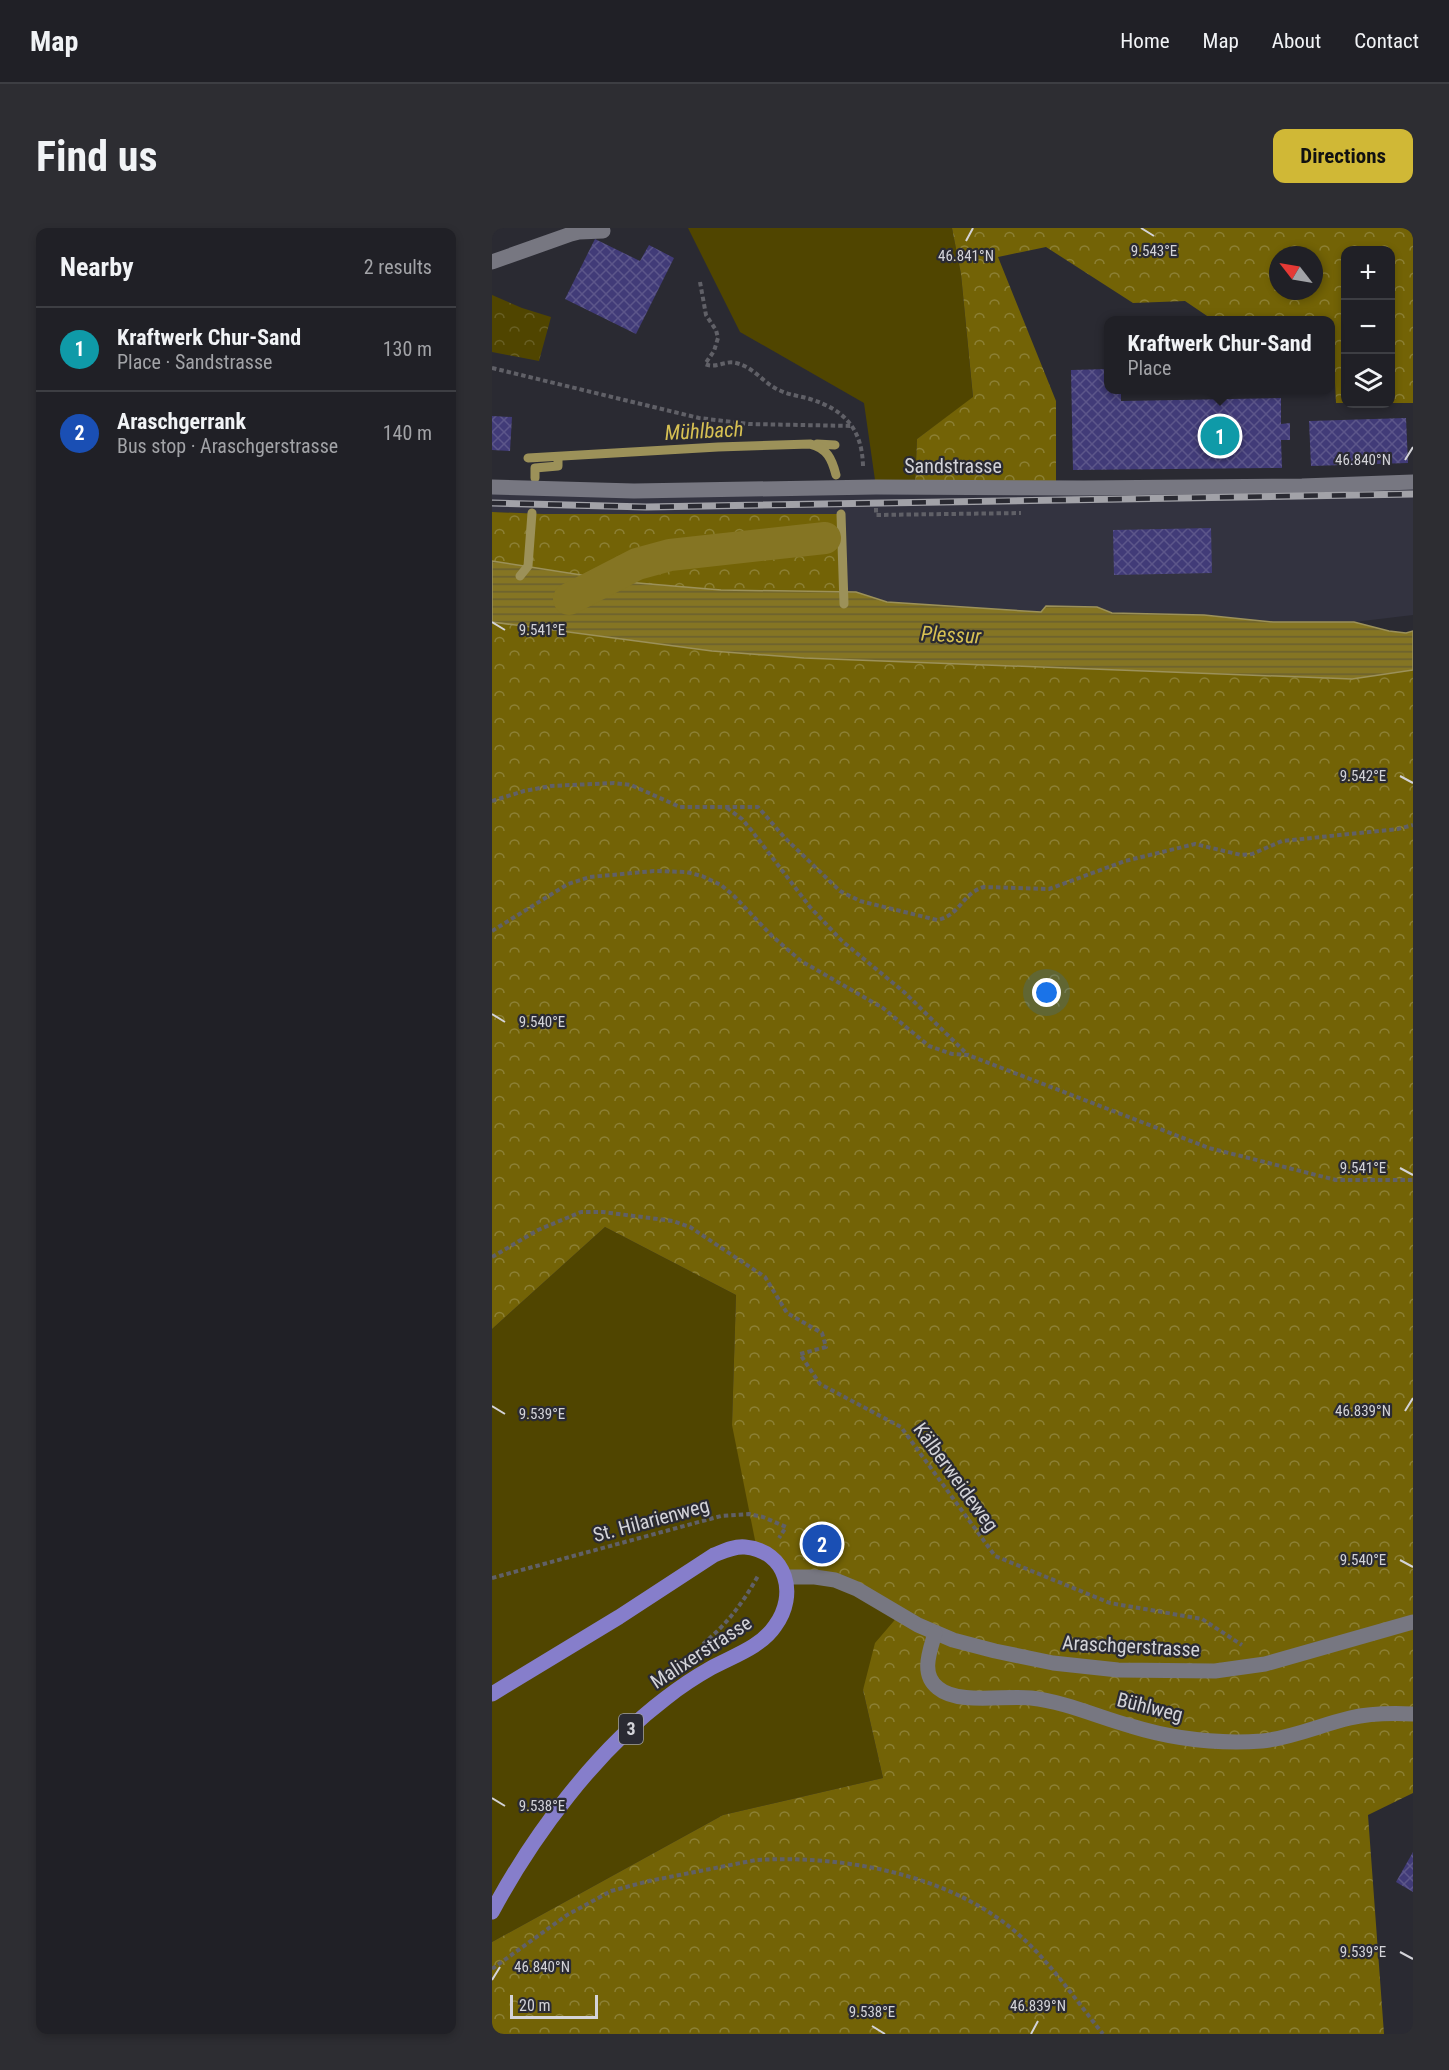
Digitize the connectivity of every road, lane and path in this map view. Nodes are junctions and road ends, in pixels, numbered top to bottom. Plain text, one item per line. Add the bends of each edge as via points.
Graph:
1 (603, 231) dead end
2 (492, 262) edge
3 (700, 282) dead end
4 (492, 368) edge
5 (853, 426) junction
6 (1413, 482) edge
7 (492, 487) edge
8 (863, 487) junction
9 (492, 801) edge
10 (726, 808) junction
11 (1413, 825) edge
12 (492, 931) edge
13 (968, 1055) junction
14 (1413, 1180) edge
15 (492, 1257) edge
16 (769, 1556) junction
17 (785, 1577) junction
18 (492, 1578) edge
19 (1413, 1622) edge
20 (935, 1633) junction
21 (1253, 1642) dead end
22 (711, 1668) junction
23 (492, 1694) edge
24 (1413, 1714) edge
25 (492, 1912) edge
26 (492, 1969) edge
27 (1103, 2034) edge

1 - 2 street via 570,234
3 - 5 path via 706,315 718,334 717,344 705,364 711,367 735,362 747,367 777,390 822,403
4 - 5 path via 706,420
5 - 8 path via 863,454
6 - 8 street, Sandstrasse
7 - 8 street, Sandstrasse via 634,491
9 - 10 path via 551,786 614,783 631,785 680,807
10 - 11 path via 758,807 784,838 840,891 860,901 937,920 948,918 976,889 1049,889 1125,861 1195,844 1241,855 1282,841
10 - 13 path via 742,819 842,941 904,992
12 - 13 path via 568,884 590,877 654,871 702,876 734,896 801,961 883,1008 928,1046
13 - 14 path via 1209,1148 1336,1180
15 - 21 path, Kälberweideweg via 538,1230 581,1212 673,1221 690,1227 765,1277 787,1313 822,1334 826,1347 800,1354 820,1384 901,1427 995,1556 1110,1603 1202,1619 1242,1645
16 - 17 main road
16 - 18 path, St. Hilarienweg via 786,1527 763,1517 737,1514
16 - 22 path via 736,1612 700,1647
16 - 23 main road via 744,1547 714,1555
17 - 20 street, Araschgerstrasse via 835,1580
17 - 22 main road, Malixerstrasse / 3 via 786,1602 774,1628 749,1648
19 - 20 street, Araschgerstrasse via 1265,1664 1215,1671 1076,1666 995,1651
20 - 24 street, Bühlweg via 928,1655 928,1675 945,1693 1049,1701 1167,1735 1218,1741 1264,1740 1369,1714
22 - 25 main road, Malixerstrasse / 3 via 649,1711 581,1782 537,1839
26 - 27 path via 581,1906 625,1886 756,1860 829,1861 927,1883 972,1903 1011,1928 1041,1958

